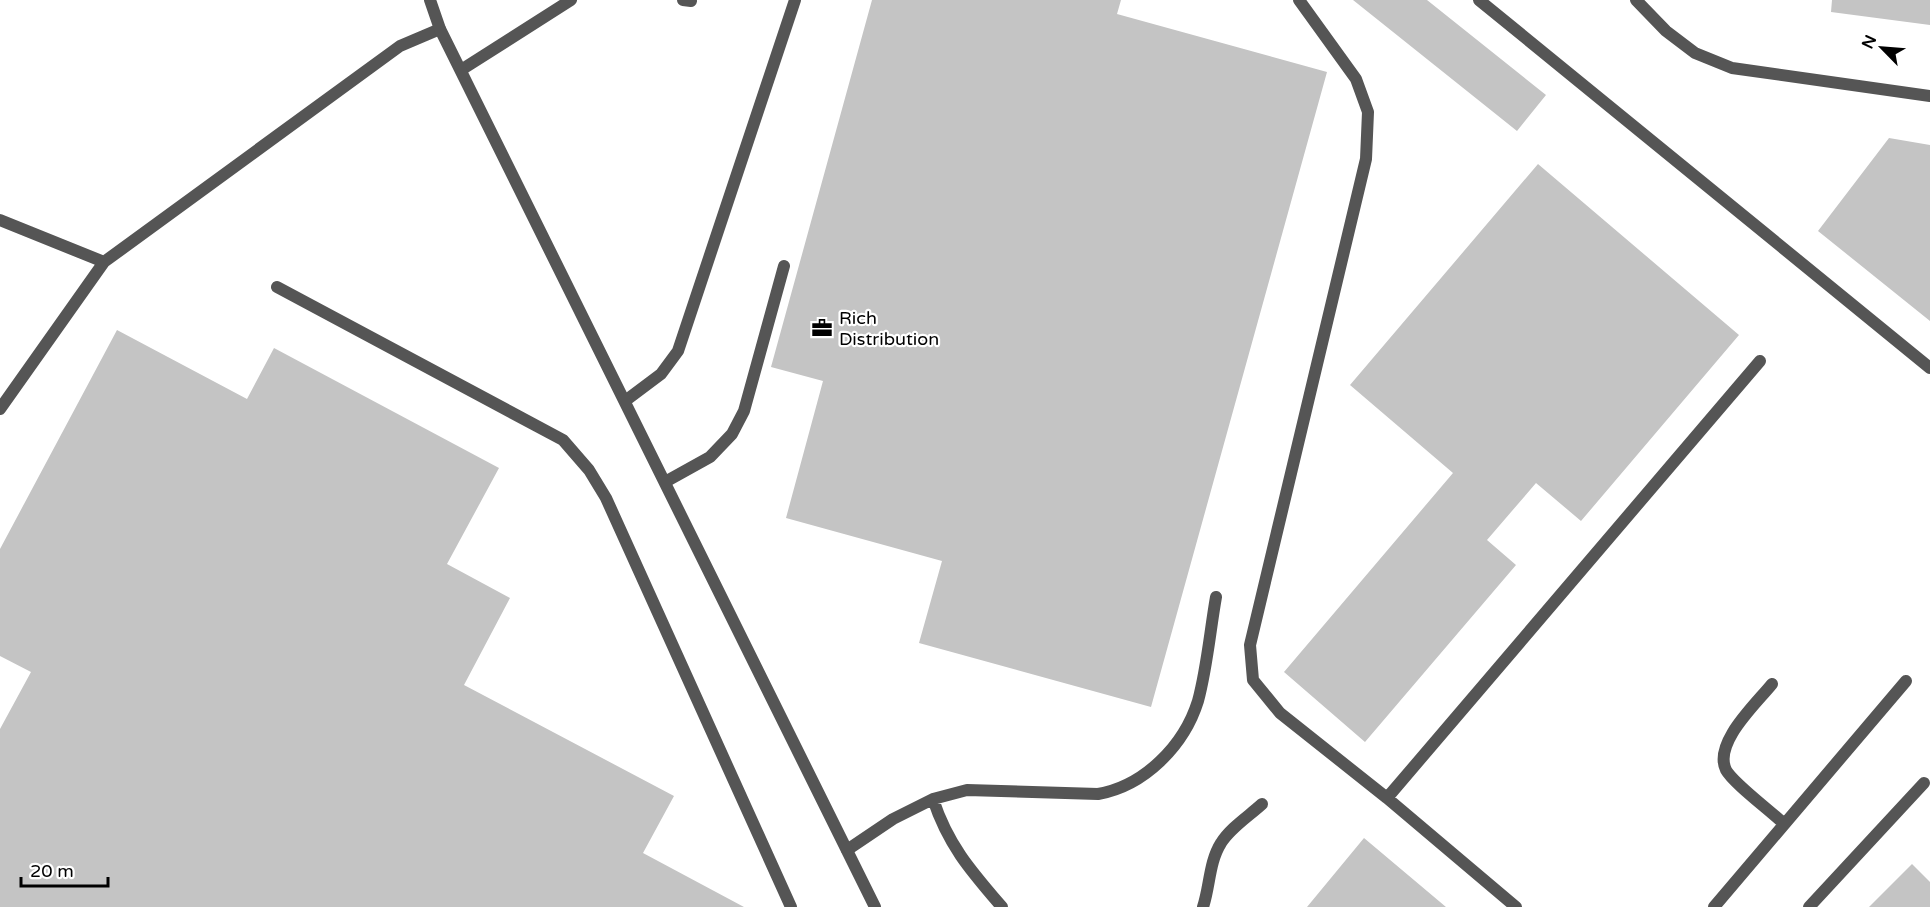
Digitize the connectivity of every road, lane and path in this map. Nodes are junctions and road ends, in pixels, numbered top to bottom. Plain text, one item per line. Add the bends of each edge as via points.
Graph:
1 (430, 0) edge
2 (571, 0) edge
3 (795, 0) edge
4 (1299, 0) edge
5 (1479, 0) edge
6 (1636, 0) edge
7 (440, 29) junction
8 (461, 70) junction
9 (1930, 96) edge
10 (0, 220) edge
11 (104, 262) junction
12 (784, 266) dead end
13 (277, 287) dead end
14 (1760, 362) dead end
15 (1930, 368) edge
16 (625, 401) junction
17 (0, 409) edge
18 (665, 482) junction
19 (1216, 597) dead end
20 (1906, 681) dead end
21 (1772, 684) dead end
22 (1924, 783) dead end
23 (1387, 798) junction
24 (933, 799) junction
25 (1262, 804) dead end
26 (1785, 824) junction
27 (847, 850) junction
28 (791, 907) edge
29 (875, 907) edge
30 (1002, 907) edge
31 (1203, 907) edge
32 (1516, 907) edge
33 (1714, 907) edge
34 (1809, 907) edge

1 - 7 street
2 - 8 street
3 - 16 street via 678,351 661,374
4 - 23 street via 1356,79 1368,112 1366,159 1250,645 1253,680 1280,713
5 - 15 street
6 - 9 street via 1666,32 1695,53 1732,68
7 - 8 street
7 - 11 street via 400,46
8 - 16 street
10 - 11 street
11 - 17 street
12 - 18 street via 744,411 732,434 710,457
13 - 28 street via 563,440 589,470 611,508
14 - 23 street
16 - 18 street
18 - 27 street
19 - 24 street via 1194,710 1161,761 1141,777 1120,790 1098,794 967,790
20 - 26 street
21 - 26 street via 1728,739 1722,757 1727,771
22 - 34 street
23 - 32 street
24 - 27 street via 892,819
24 - 30 street via 943,829 960,858
25 - 31 street via 1221,842 1212,863
26 - 33 street
27 - 29 street

